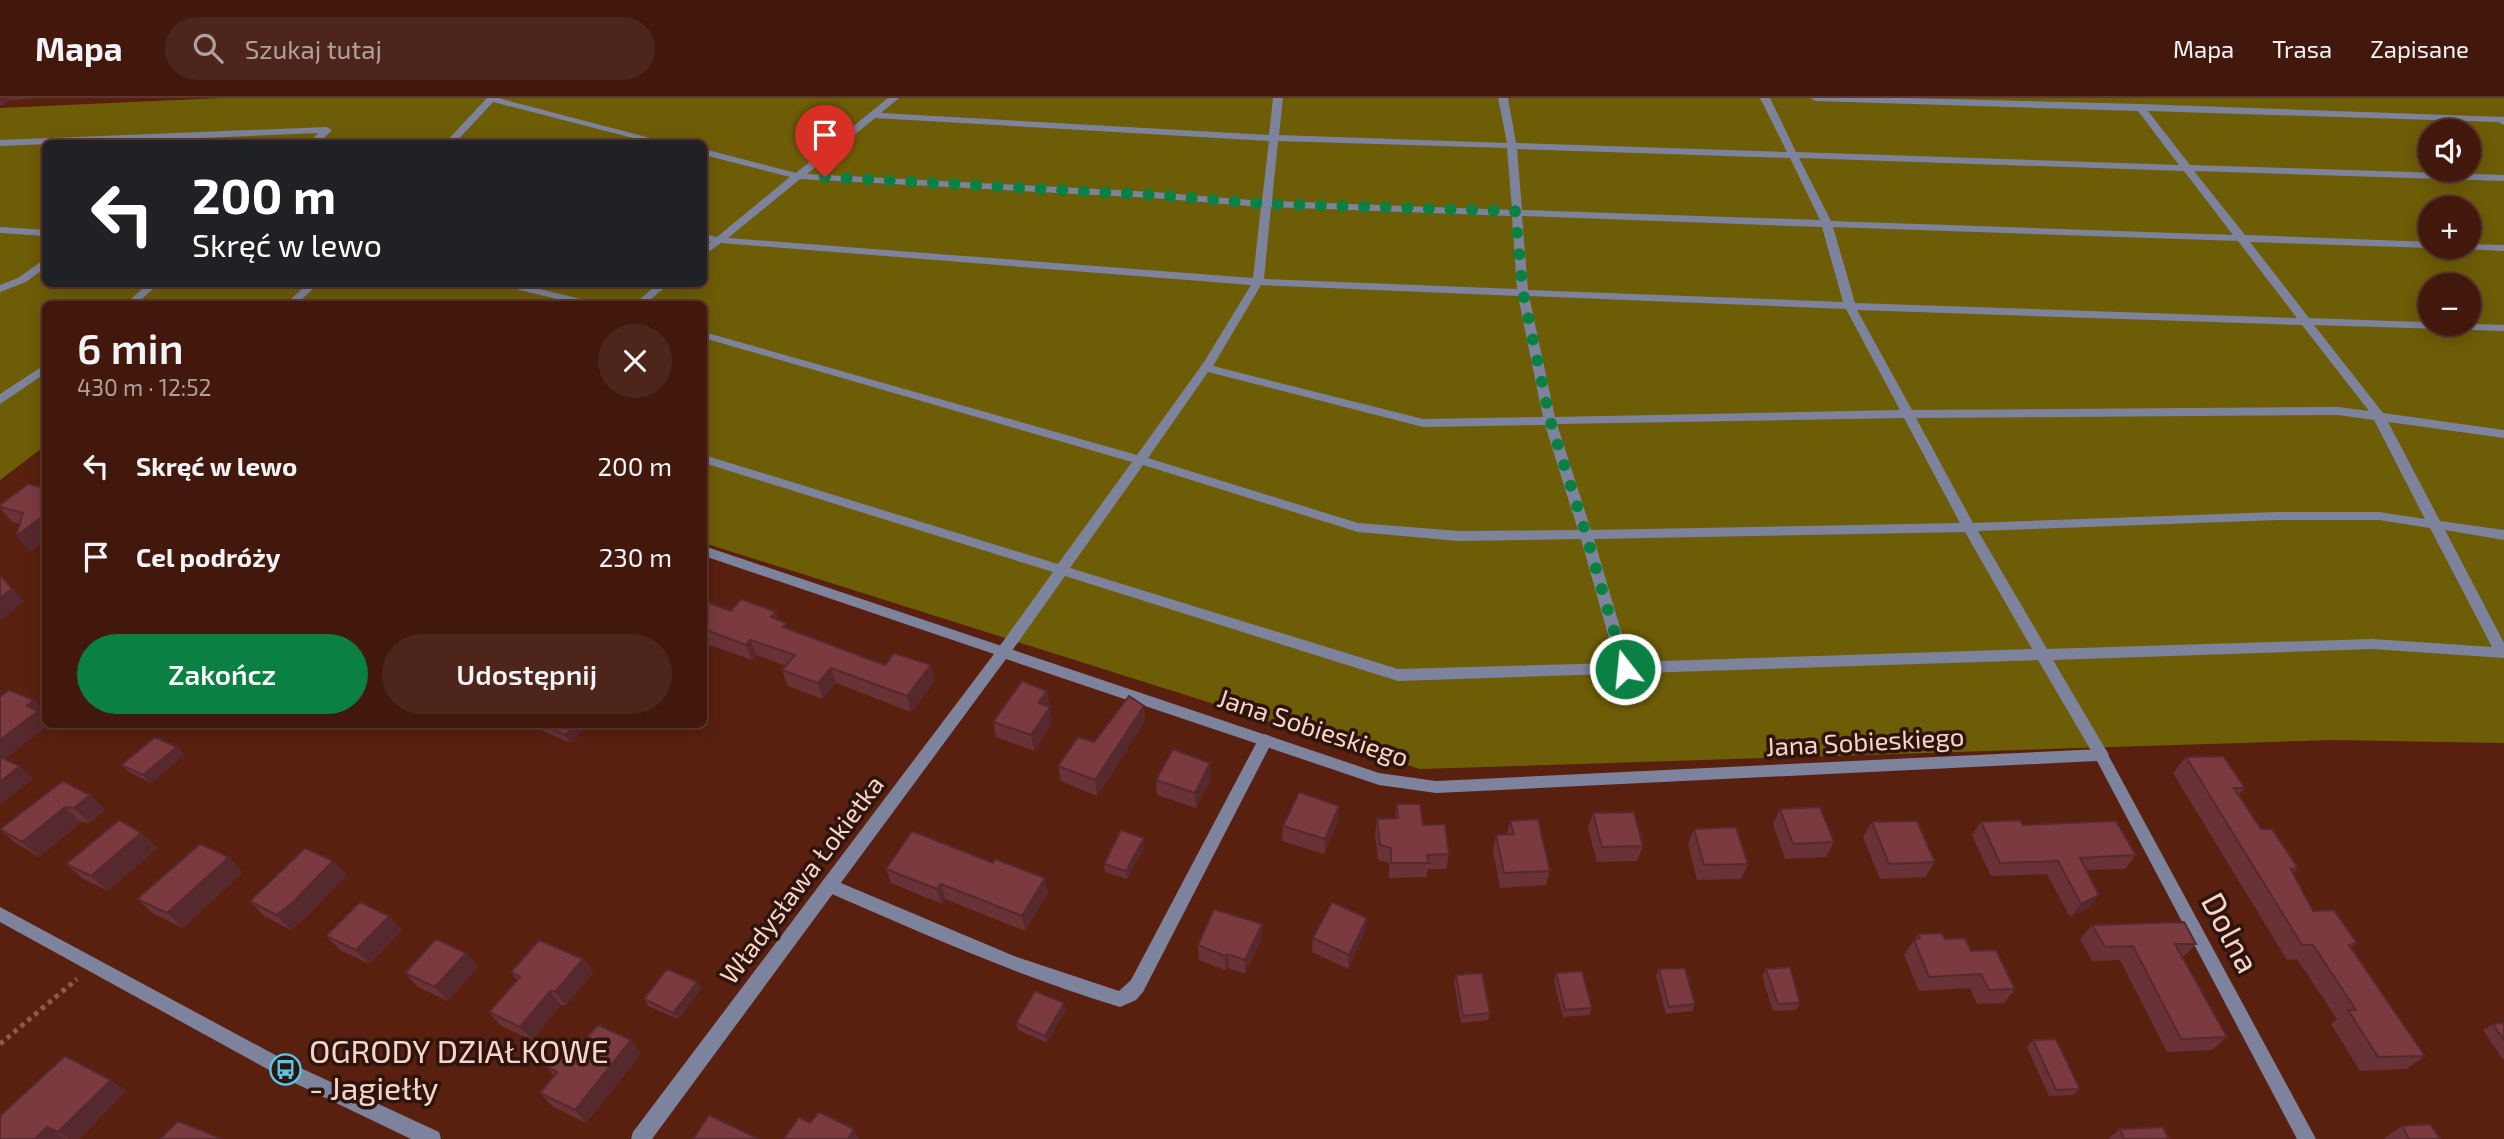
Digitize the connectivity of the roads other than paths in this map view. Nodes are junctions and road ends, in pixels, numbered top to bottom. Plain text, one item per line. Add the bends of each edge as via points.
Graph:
1 (491, 98) edge
2 (894, 98) edge
3 (1278, 98) edge
4 (1503, 98) edge
5 (1765, 98) edge
6 (1815, 98) edge
7 (2036, 101) edge
8 (2140, 107) junction
9 (873, 115) junction
10 (2504, 122) edge
11 (201, 135) junction
12 (1273, 138) junction
13 (75, 140) edge
14 (195, 140) edge
15 (316, 140) edge
16 (452, 140) edge
17 (654, 140) edge
18 (42, 141) edge
19 (0, 143) edge
20 (1512, 145) junction
21 (707, 153) edge
22 (1793, 156) junction
23 (2188, 168) junction
24 (797, 176) junction
25 (2504, 178) edge
26 (1266, 204) junction
27 (1515, 211) junction
28 (1826, 222) junction
29 (0, 230) edge
30 (42, 233) edge
31 (707, 238) edge
32 (2242, 238) junction
33 (718, 240) junction
34 (2418, 245) edge
35 (2481, 247) edge
36 (2504, 248) edge
37 (707, 249) edge
38 (42, 264) edge
39 (1258, 282) junction
40 (150, 287) edge
41 (310, 287) edge
42 (519, 287) edge
43 (660, 287) edge
44 (0, 289) edge
45 (1523, 293) junction
46 (134, 301) edge
47 (294, 301) edge
48 (578, 301) edge
49 (643, 301) edge
50 (1850, 306) junction
51 (2309, 323) junction
52 (2504, 328) edge
53 (707, 336) edge
54 (1206, 368) junction
55 (42, 370) edge
56 (0, 400) edge
57 (1908, 414) junction
58 (2378, 415) junction
59 (1550, 420) junction
60 (2504, 434) edge
61 (707, 460) edge
62 (1140, 460) junction
63 (2436, 525) junction
64 (1968, 526) junction
65 (1586, 534) junction
66 (2504, 535) edge
67 (707, 552) edge
68 (1060, 572) junction
69 (1004, 651) junction
70 (2042, 653) junction
71 (2503, 653) edge
72 (1625, 669) junction
73 (1265, 740) junction
74 (2101, 755) junction
75 (829, 885) junction
76 (0, 914) edge
77 (432, 1139) edge
78 (640, 1139) edge
79 (2307, 1139) edge

1 - 16 street
1 - 17 street
2 - 9 street
3 - 12 street
4 - 20 street
5 - 22 street, Dolna
6 - 7 street
7 - 8 street
8 - 10 street
8 - 23 street
9 - 12 street
9 - 24 street
11 - 13 street
11 - 14 street
11 - 15 street via 327,130
12 - 20 street
12 - 26 street
18 - 19 street
20 - 22 street
20 - 27 street
21 - 24 street
22 - 23 street
22 - 28 street, Dolna
23 - 25 street
23 - 32 street
24 - 26 street
24 - 33 street
26 - 27 street
26 - 39 street
27 - 28 street
27 - 45 street
28 - 32 street
28 - 50 street, Dolna
29 - 30 street
31 - 33 street
32 - 34 street
32 - 51 street
33 - 37 street
33 - 39 street
35 - 36 street
38 - 44 street
39 - 45 street
39 - 54 street, Władysława Łokietka
40 - 46 street
41 - 47 street
42 - 48 street
43 - 49 street
45 - 50 street
45 - 59 street
50 - 51 street
50 - 57 street, Dolna
51 - 52 street
51 - 58 street
53 - 62 street
54 - 59 street via 1423,423
54 - 62 street, Władysława Łokietka
55 - 56 street
57 - 58 street via 2338,411
57 - 59 street
57 - 64 street, Dolna
58 - 60 street
58 - 63 street
59 - 65 street
61 - 68 street
62 - 65 street via 1358,527 1459,536
62 - 68 street, Władysława Łokietka
63 - 64 street via 2379,516 2278,516
63 - 66 street
63 - 71 street
64 - 65 street
64 - 70 street, Dolna
65 - 72 street
67 - 69 street, Jana Sobieskiego
68 - 69 street, Władysława Łokietka
68 - 72 street via 1398,675
69 - 73 street, Jana Sobieskiego
69 - 75 street, Władysława Łokietka
70 - 71 street via 2372,644
70 - 72 street
70 - 74 street, Dolna
73 - 74 street, Jana Sobieskiego via 1379,779 1436,787
73 - 75 street via 1137,986 1119,999 955,939
74 - 79 street, Dolna
75 - 78 street, Władysława Łokietka
76 - 77 street via 286,1070

